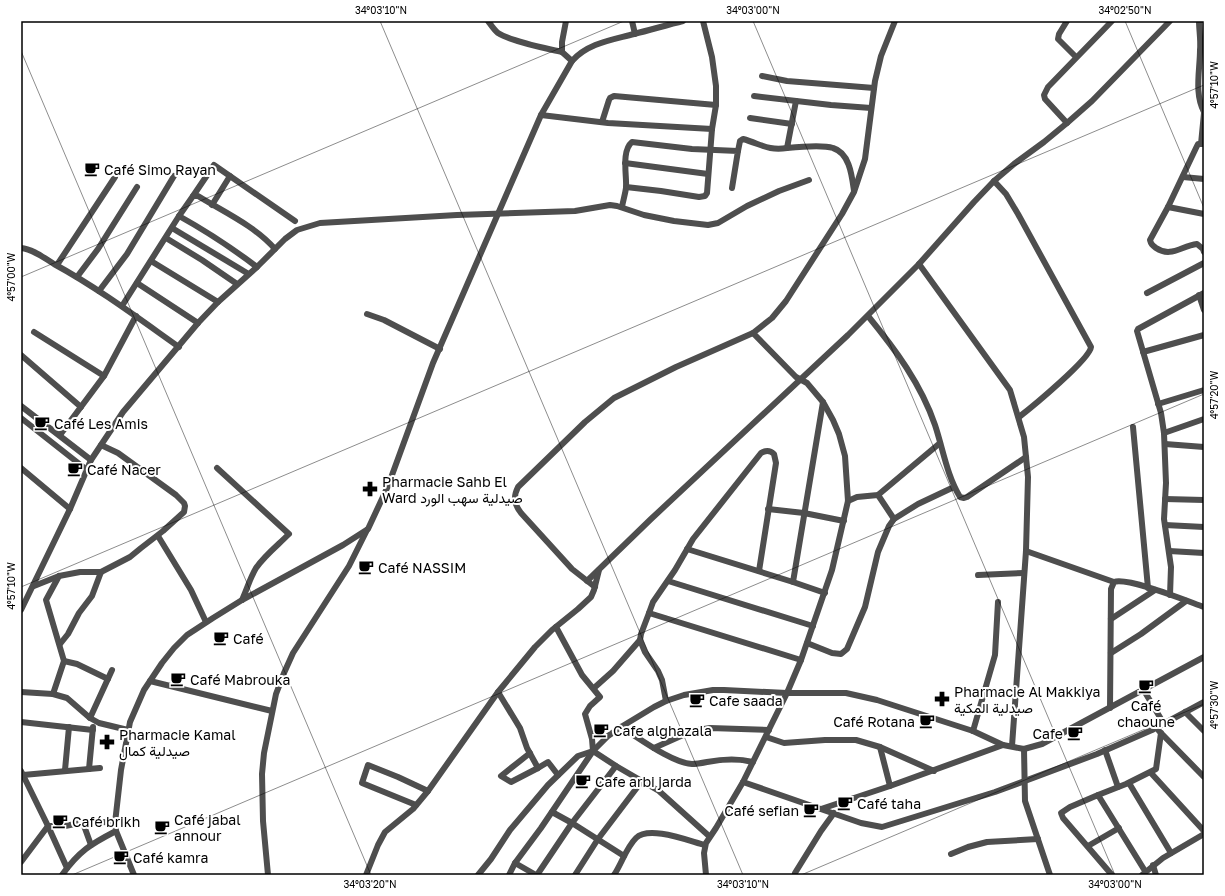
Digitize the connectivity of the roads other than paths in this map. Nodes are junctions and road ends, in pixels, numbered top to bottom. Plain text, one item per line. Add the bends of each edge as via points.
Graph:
1 (488, 21) edge
2 (566, 21) edge
3 (632, 21) edge
4 (683, 21) edge
5 (703, 21) edge
6 (895, 21) edge
7 (1067, 21) edge
8 (1112, 21) edge
9 (1170, 21) edge
10 (1199, 21) edge
11 (662, 24) edge
12 (635, 34) junction
13 (562, 52) junction
14 (1076, 57) junction
15 (572, 61) junction
16 (762, 76) dead end
17 (874, 88) junction
18 (754, 96) dead end
19 (796, 101) junction
20 (716, 105) junction
21 (871, 108) junction
22 (1204, 113) edge
23 (542, 115) junction
24 (750, 118) dead end
25 (602, 122) junction
26 (1067, 123) junction
27 (792, 124) junction
28 (712, 129) junction
29 (1203, 144) edge
30 (787, 148) junction
31 (711, 149) junction
32 (738, 152) junction
33 (625, 163) junction
34 (708, 174) junction
35 (174, 176) dead end
36 (230, 176) junction
37 (115, 177) dead end
38 (1183, 177) junction
39 (1204, 179) edge
40 (809, 180) dead end
41 (994, 181) junction
42 (136, 187) dead end
43 (626, 187) junction
44 (732, 188) dead end
45 (854, 192) junction
46 (193, 196) junction
47 (212, 204) junction
48 (622, 207) junction
49 (1168, 207) junction
50 (498, 214) junction
51 (1204, 214) edge
52 (179, 216) junction
53 (295, 221) dead end
54 (172, 228) junction
55 (166, 238) junction
56 (21, 248) edge
57 (275, 249) junction
58 (1204, 252) edge
59 (152, 261) junction
60 (1204, 263) edge
61 (918, 264) junction
62 (57, 265) junction
63 (257, 267) junction
64 (247, 273) dead end
65 (77, 278) junction
66 (137, 283) junction
67 (237, 284) junction
68 (99, 291) junction
69 (1147, 294) dead end
70 (1202, 294) edge
71 (218, 302) junction
72 (122, 306) junction
73 (1204, 310) edge
74 (367, 314) dead end
75 (136, 316) junction
76 (868, 316) junction
77 (198, 323) junction
78 (34, 332) dead end
79 (753, 333) junction
80 (1204, 335) edge
81 (178, 347) junction
82 (440, 349) junction
83 (1143, 352) junction
84 (21, 355) edge
85 (104, 376) junction
86 (801, 380) junction
87 (1204, 390) edge
88 (823, 402) junction
89 (1158, 404) junction
90 (21, 406) edge
91 (81, 407) junction
92 (1020, 417) junction
93 (21, 418) edge
94 (1204, 419) edge
95 (1133, 427) dead end
96 (1164, 433) junction
97 (60, 435) junction
98 (940, 443) junction
99 (1165, 444) junction
100 (101, 445) junction
101 (1204, 447) edge
102 (1026, 457) junction
103 (92, 460) junction
104 (21, 468) edge
105 (216, 468) dead end
106 (87, 470) junction
107 (954, 486) junction
108 (878, 496) junction
109 (1165, 499) junction
110 (1204, 500) edge
111 (848, 501) junction
112 (768, 508) junction
113 (70, 509) junction
114 (804, 513) junction
115 (894, 519) junction
116 (844, 521) junction
117 (1165, 525) junction
118 (1204, 527) edge
119 (368, 529) junction
120 (158, 536) junction
121 (687, 549) junction
122 (1026, 551) junction
123 (1169, 552) junction
124 (1204, 553) edge
125 (599, 570) junction
126 (759, 571) junction
127 (101, 572) junction
128 (1024, 573) junction
129 (978, 575) dead end
130 (59, 576) junction
131 (587, 581) junction
132 (668, 581) junction
133 (793, 582) junction
134 (1114, 582) junction
135 (34, 586) junction
136 (595, 587) junction
137 (1148, 588) junction
138 (1155, 590) junction
139 (825, 593) junction
140 (1170, 595) junction
141 (242, 600) junction
142 (1186, 601) junction
143 (998, 602) dead end
144 (1204, 607) edge
145 (21, 610) edge
146 (649, 613) junction
147 (1111, 620) junction
148 (206, 622) junction
149 (813, 626) junction
150 (556, 627) junction
151 (640, 640) junction
152 (807, 643) junction
153 (60, 644) junction
154 (1111, 653) junction
155 (1204, 657) edge
156 (801, 660) junction
157 (64, 661) junction
158 (112, 670) dead end
159 (108, 679) junction
160 (150, 681) junction
161 (594, 688) junction
162 (1143, 689) junction
163 (21, 692) edge
164 (498, 692) junction
165 (787, 693) junction
166 (52, 694) junction
167 (666, 701) junction
168 (1204, 702) edge
169 (1110, 708) junction
170 (272, 711) junction
171 (1186, 712) junction
172 (92, 719) junction
173 (21, 722) edge
174 (1164, 724) junction
175 (69, 727) junction
176 (621, 727) junction
177 (93, 730) junction
178 (128, 730) junction
179 (769, 730) junction
180 (1159, 730) junction
181 (1204, 731) edge
182 (973, 732) junction
183 (766, 737) junction
184 (1004, 745) junction
185 (1012, 746) junction
186 (654, 748) junction
187 (880, 748) junction
188 (1024, 749) junction
189 (593, 750) junction
190 (1105, 750) junction
191 (530, 753) junction
192 (753, 762) junction
193 (616, 766) junction
194 (100, 768) dead end
195 (538, 768) junction
196 (89, 769) junction
197 (66, 770) junction
198 (934, 771) junction
199 (1151, 772) junction
200 (22, 773) edge
201 (558, 775) junction
202 (1204, 778) edge
203 (642, 781) junction
204 (744, 782) junction
205 (1024, 782) junction
206 (1129, 783) junction
207 (28, 785) junction
208 (21, 786) edge
209 (890, 786) junction
210 (1118, 787) junction
211 (428, 791) junction
212 (1098, 795) junction
213 (416, 805) junction
214 (821, 808) junction
215 (552, 812) junction
216 (834, 813) junction
217 (82, 823) junction
218 (115, 823) junction
219 (572, 823) junction
220 (48, 826) junction
221 (1119, 828) junction
222 (116, 831) junction
223 (1204, 831) edge
224 (1204, 834) edge
225 (710, 836) junction
226 (598, 839) junction
227 (1038, 839) junction
228 (91, 845) junction
229 (705, 845) junction
230 (1088, 846) junction
231 (1172, 853) junction
232 (951, 854) dead end
233 (624, 856) junction
234 (21, 862) edge
235 (515, 863) junction
236 (1153, 866) junction
237 (67, 868) junction
238 (796, 873) dead end
239 (1144, 873) edge
240 (62, 875) edge
241 (134, 875) edge
242 (268, 875) edge
243 (366, 875) edge
244 (478, 875) edge
245 (509, 875) edge
246 (537, 875) edge
247 (575, 875) edge
248 (614, 875) edge
249 (706, 875) edge
250 (1050, 875) edge
251 (1112, 875) edge
252 (1156, 875) edge

1 - 13 street via 504,36
2 - 13 street
3 - 12 street
4 - 11 street
5 - 20 street via 712,57
6 - 17 street via 881,56
7 - 14 street via 1058,39
8 - 14 street
9 - 26 street
10 - 22 street via 1198,91 1200,106
11 - 12 street
12 - 15 street via 591,46
13 - 15 street
14 - 26 street via 1048,86 1044,95 1051,107
15 - 23 street
16 - 17 street via 787,81
17 - 21 street
18 - 19 street
19 - 21 street
19 - 27 street
20 - 25 street via 614,96 609,100
20 - 28 street
21 - 45 street via 865,159
22 - 29 street
23 - 25 street
23 - 50 street
24 - 27 street
25 - 28 street
26 - 41 street
27 - 30 street
28 - 31 street
29 - 38 street via 1198,144
30 - 32 street via 768,149 743,140 740,141
30 - 45 street via 833,148 840,152 852,174
31 - 32 street
31 - 33 street via 633,142 628,147
31 - 34 street
32 - 44 street
33 - 34 street
33 - 43 street
34 - 43 street via 707,193 703,197
35 - 68 street via 127,254
36 - 46 street via 214,165
36 - 47 street
36 - 53 street
37 - 62 street
38 - 39 street
38 - 49 street
40 - 48 street via 779,191 708,225 644,215
41 - 61 street
41 - 92 street via 1006,194 1018,214 1091,347 1089,353 1065,378
42 - 65 street
43 - 48 street
45 - 79 street via 786,302 772,318
46 - 47 street
46 - 52 street
47 - 57 street via 258,233
48 - 50 street via 610,205 575,211
49 - 51 street
49 - 58 street via 1150,240 1152,245 1168,252 1197,244
50 - 57 street via 320,223 297,230
50 - 82 street
52 - 54 street
52 - 63 street via 235,250
54 - 55 street
54 - 64 street
55 - 59 street
55 - 67 street
56 - 62 street via 28,249
57 - 63 street
59 - 66 street
59 - 71 street
60 - 69 street
61 - 76 street
61 - 92 street via 1010,390
62 - 65 street
63 - 67 street
65 - 68 street
66 - 72 street
66 - 77 street
67 - 71 street
68 - 72 street
70 - 73 street
70 - 83 street via 1138,328
71 - 77 street
72 - 75 street
74 - 82 street
75 - 81 street
75 - 85 street
76 - 86 street
76 - 98 street via 919,388
77 - 81 street
78 - 85 street
79 - 86 street via 796,378
79 - 131 street via 614,398 585,422 518,487 515,494 518,510 572,569
80 - 83 street
81 - 100 street via 123,412
82 - 119 street via 401,446 388,486
83 - 89 street
84 - 91 street
85 - 91 street
86 - 88 street via 807,383
86 - 125 street
87 - 89 street
88 - 111 street via 839,434 845,456
88 - 114 street
89 - 96 street
90 - 97 street
91 - 97 street
92 - 102 street
93 - 106 street
94 - 96 street
95 - 137 street
96 - 99 street
97 - 103 street
98 - 107 street
98 - 108 street
99 - 101 street
99 - 109 street
100 - 103 street
100 - 120 street via 133,463 182,500 184,512
102 - 107 street via 967,497 960,497
102 - 122 street
103 - 106 street
104 - 113 street
105 - 141 street via 289,534 259,565
106 - 113 street
107 - 115 street
108 - 111 street via 857,497
108 - 115 street
109 - 110 street
109 - 117 street
111 - 116 street
112 - 114 street
112 - 121 street via 776,463 774,454 765,450
112 - 126 street
113 - 135 street
114 - 116 street
114 - 133 street
115 - 152 street via 878,552 866,607 847,649 841,654
116 - 139 street
117 - 118 street
117 - 123 street
119 - 141 street
119 - 170 street via 338,584 293,653 281,680
120 - 127 street via 130,557
120 - 148 street
121 - 126 street
121 - 132 street
122 - 128 street
122 - 134 street
123 - 124 street
123 - 140 street via 1172,573
125 - 131 street
125 - 136 street
126 - 133 street
127 - 130 street
127 - 153 street via 92,596 78,613
128 - 129 street
128 - 185 street
130 - 135 street
130 - 153 street via 46,600
131 - 136 street
132 - 146 street via 653,602
132 - 149 street
133 - 139 street
134 - 137 street via 1120,580
134 - 147 street via 1111,589
135 - 145 street
136 - 150 street via 591,597
137 - 138 street
138 - 140 street
138 - 147 street
139 - 149 street
140 - 142 street
141 - 148 street
142 - 144 street
142 - 154 street
143 - 182 street via 995,655
146 - 151 street
146 - 156 street
147 - 154 street
148 - 160 street via 174,648
149 - 152 street
150 - 161 street via 582,675
150 - 164 street via 535,647
151 - 161 street
151 - 167 street via 662,680
152 - 156 street
153 - 157 street
154 - 169 street
155 - 162 street
156 - 165 street
157 - 159 street via 77,664
157 - 166 street
158 - 159 street
159 - 172 street
160 - 170 street
160 - 178 street via 139,699
161 - 189 street via 600,697 588,708 585,716
162 - 169 street
162 - 174 street
163 - 166 street
164 - 191 street via 520,728
164 - 211 street
165 - 167 street via 713,690 695,692
165 - 179 street
165 - 182 street via 862,696
166 - 172 street via 67,698
167 - 176 street
168 - 171 street
169 - 188 street via 1042,744
170 - 242 street via 262,774
171 - 174 street
171 - 181 street
172 - 177 street
172 - 178 street
173 - 175 street
174 - 180 street
175 - 177 street
175 - 197 street
176 - 186 street
176 - 189 street
177 - 196 street
178 - 218 street
179 - 183 street
179 - 186 street via 710,728 692,731
180 - 190 street
180 - 199 street via 1157,767
180 - 202 street
182 - 184 street
183 - 187 street via 784,744 850,740
183 - 192 street
184 - 185 street
184 - 198 street
185 - 188 street
186 - 192 street via 690,764 724,759
187 - 198 street
187 - 209 street
188 - 205 street
189 - 193 street
189 - 201 street via 578,756
189 - 215 street
190 - 205 street
190 - 210 street
191 - 195 street
191 - 195 street via 501,776 511,782
192 - 204 street
193 - 203 street
193 - 219 street
194 - 196 street
195 - 201 street via 548,762
196 - 197 street
197 - 200 street
198 - 209 street
199 - 206 street
199 - 223 street
200 - 207 street
201 - 244 street via 510,830
203 - 225 street via 659,791
203 - 226 street
204 - 214 street
204 - 225 street
205 - 216 street via 882,827 861,823
205 - 227 street via 1026,801
206 - 210 street
206 - 231 street
207 - 208 street
207 - 220 street
209 - 214 street
210 - 212 street
211 - 213 street
211 - 213 street via 368,765 362,783
212 - 221 street
212 - 230 street via 1062,813 1063,818
213 - 243 street via 385,832
214 - 216 street
215 - 219 street
215 - 235 street
216 - 238 street
217 - 218 street
217 - 220 street
217 - 228 street
218 - 222 street
219 - 226 street
219 - 246 street
220 - 234 street
220 - 237 street
221 - 230 street
221 - 239 street
222 - 228 street
222 - 241 street
224 - 231 street
225 - 229 street
226 - 233 street
226 - 247 street
227 - 232 street via 987,842
227 - 250 street
228 - 237 street
229 - 233 street via 645,833 636,838
229 - 249 street
230 - 251 street
231 - 236 street
233 - 248 street
235 - 245 street
235 - 246 street
236 - 239 street
236 - 252 street
237 - 240 street

